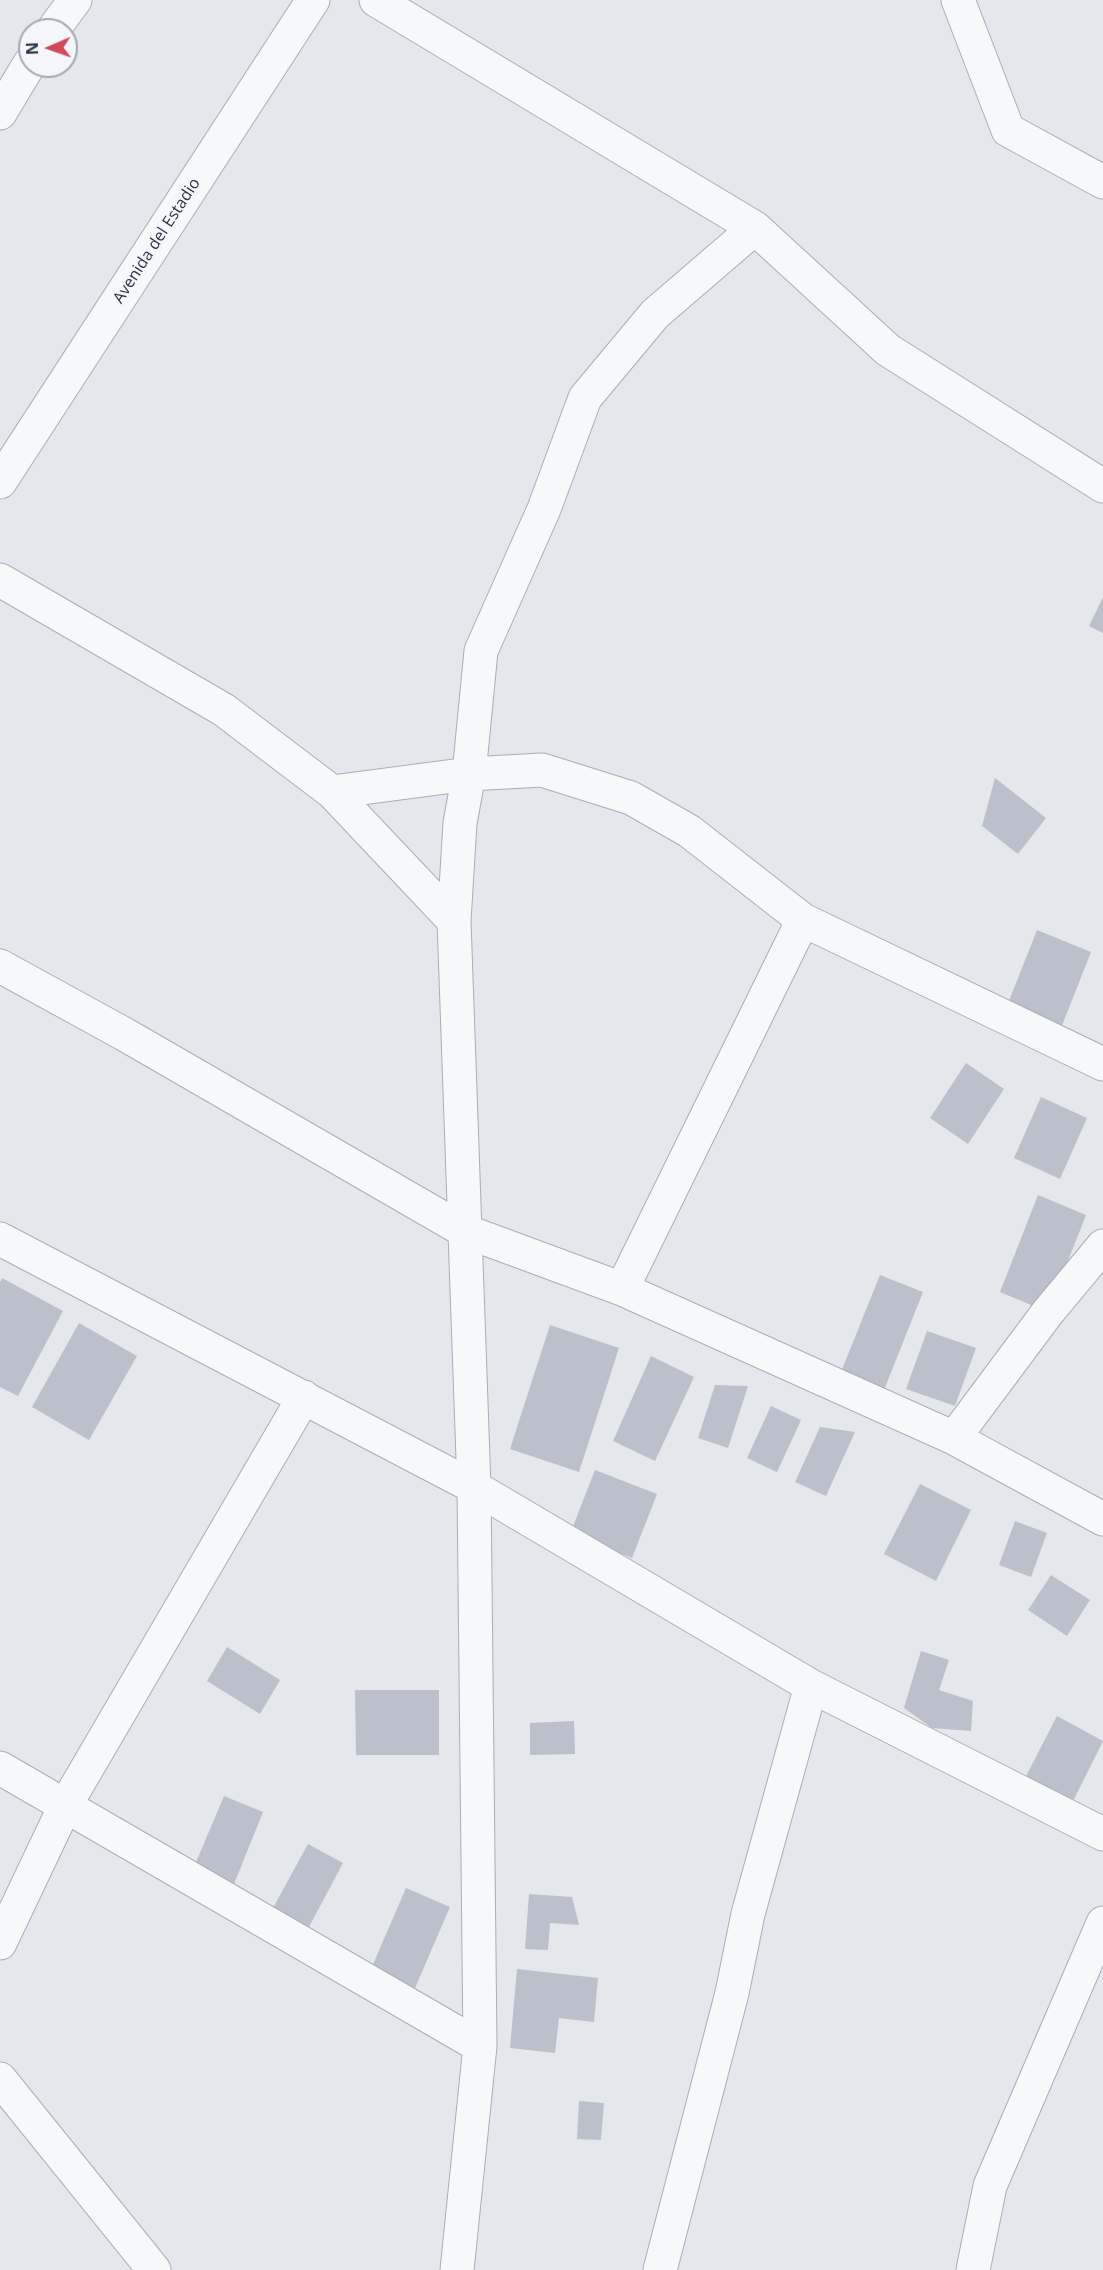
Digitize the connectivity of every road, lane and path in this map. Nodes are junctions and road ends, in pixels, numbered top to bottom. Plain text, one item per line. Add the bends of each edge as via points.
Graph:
1 (75, 0) edge
2 (314, 0) edge
3 (376, 0) edge
4 (958, 0) edge
5 (62, 18) edge
6 (21, 78) edge
7 (0, 112) edge
8 (1103, 182) edge
9 (755, 228) junction
10 (0, 482) edge
11 (1103, 486) edge
12 (0, 580) edge
13 (469, 774) junction
14 (332, 792) junction
15 (803, 920) junction
16 (454, 921) junction
17 (0, 966) edge
18 (1103, 1064) edge
19 (465, 1232) junction
20 (0, 1239) edge
21 (1103, 1246) edge
22 (622, 1289) junction
23 (304, 1397) junction
24 (954, 1438) junction
25 (474, 1487) junction
26 (1103, 1519) edge
27 (811, 1686) junction
28 (0, 1768) edge
29 (65, 1806) junction
30 (1103, 1834) edge
31 (1103, 1923) edge
32 (0, 1943) edge
33 (480, 2046) junction
34 (0, 2079) edge
35 (154, 2270) edge
36 (458, 2270) edge
37 (660, 2270) edge
38 (973, 2270) edge

1 - 5 street
2 - 10 street, Avenida del Estadio
3 - 9 street
4 - 8 street via 1008,130
6 - 7 street
9 - 11 street via 888,350
9 - 13 street via 655,314 585,399 544,509 481,651
12 - 14 street via 224,710
13 - 14 street
13 - 15 street via 542,770 631,798 689,831
13 - 16 street via 460,823
14 - 16 street
15 - 18 street
15 - 22 street
16 - 19 street
17 - 19 street
19 - 22 street
19 - 25 street
20 - 23 street
21 - 24 street
22 - 24 street
23 - 25 street
23 - 29 street
24 - 26 street
25 - 27 street
25 - 33 street
27 - 30 street
27 - 37 street via 748,1914 732,1994
28 - 29 street
29 - 32 street
29 - 33 street
31 - 38 street via 990,2186
33 - 36 street
34 - 35 street

